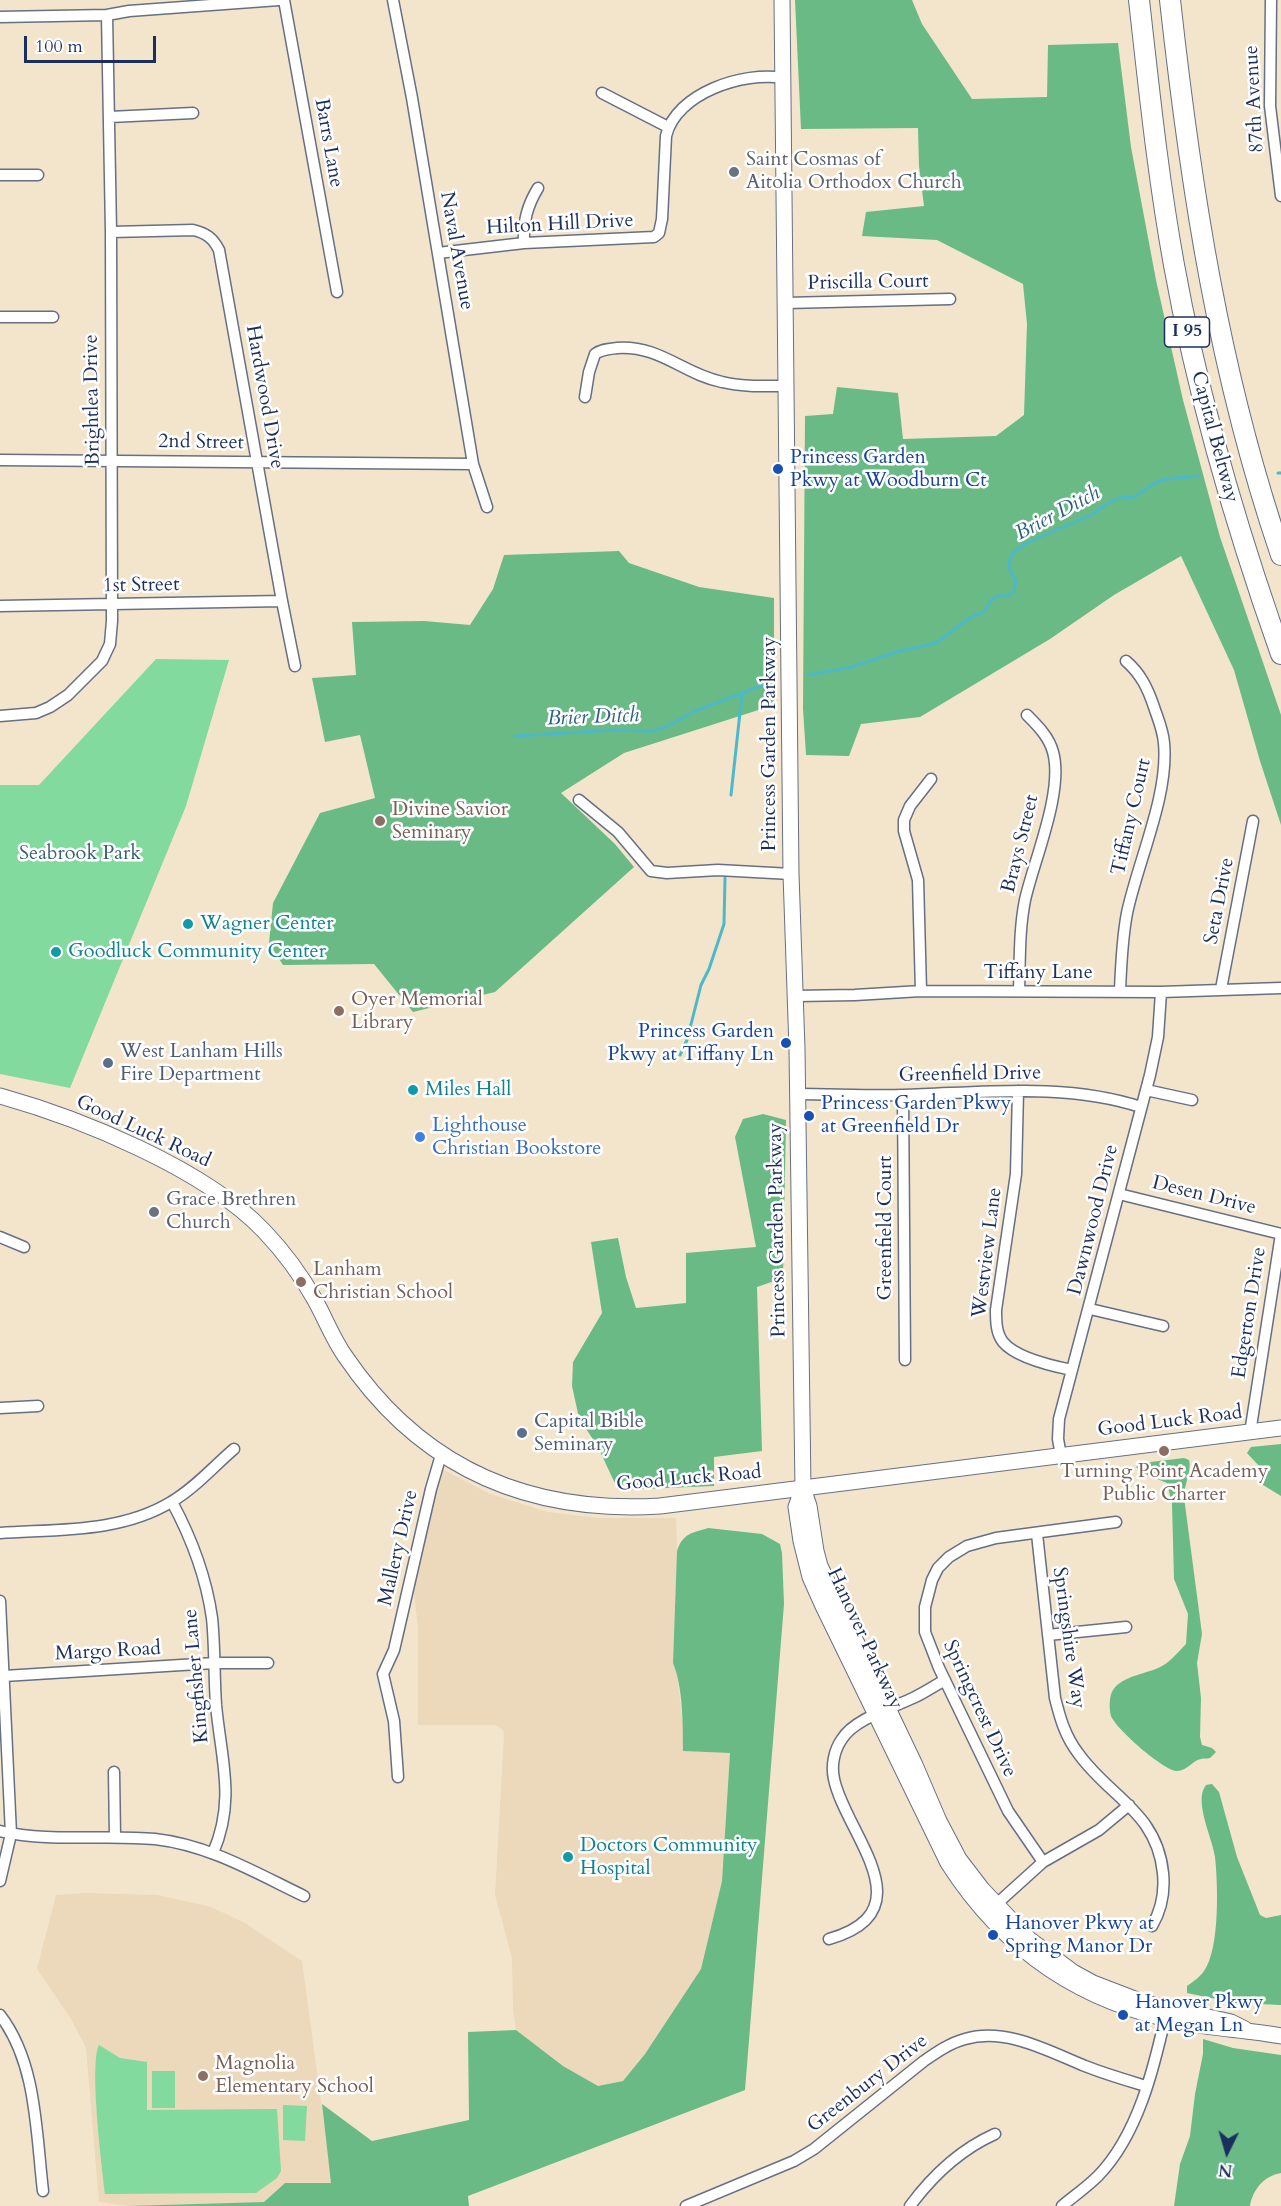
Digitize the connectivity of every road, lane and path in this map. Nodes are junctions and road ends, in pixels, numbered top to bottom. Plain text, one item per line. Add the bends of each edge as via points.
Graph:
1 (279, 0) edge
2 (284, 0) edge
3 (393, 0) edge
4 (782, 0) edge
5 (1139, 0) edge
6 (1170, 0) edge
7 (1271, 0) edge
8 (107, 15) junction
9 (0, 17) edge
10 (783, 78) junction
11 (602, 93) dead end
12 (192, 113) dead end
13 (110, 117) junction
14 (668, 127) junction
15 (0, 175) edge
16 (38, 175) dead end
17 (538, 188) dead end
18 (1281, 196) edge
19 (111, 232) junction
20 (524, 243) junction
21 (438, 253) junction
22 (337, 292) dead end
23 (950, 299) dead end
24 (786, 303) junction
25 (0, 317) edge
26 (53, 317) dead end
27 (787, 386) junction
28 (585, 397) dead end
29 (112, 459) junction
30 (0, 460) edge
31 (258, 462) junction
32 (473, 464) junction
33 (487, 507) dead end
34 (1281, 555) edge
35 (282, 601) junction
36 (112, 605) junction
37 (0, 606) edge
38 (1281, 654) edge
39 (1126, 661) dead end
40 (295, 666) dead end
41 (1027, 715) dead end
42 (0, 716) edge
43 (931, 779) dead end
44 (579, 800) dead end
45 (1253, 821) dead end
46 (791, 874) junction
47 (1281, 987) edge
48 (1221, 989) junction
49 (921, 991) junction
50 (1019, 991) junction
51 (1120, 991) junction
52 (1161, 992) junction
53 (796, 996) junction
54 (1146, 1089) junction
55 (1018, 1091) junction
56 (797, 1094) junction
57 (903, 1095) junction
58 (0, 1096) edge
59 (1192, 1100) dead end
60 (1141, 1107) junction
61 (1119, 1194) junction
62 (1281, 1234) edge
63 (0, 1237) edge
64 (24, 1247) dead end
65 (1090, 1309) junction
66 (1163, 1326) dead end
67 (905, 1360) dead end
68 (1072, 1370) junction
69 (38, 1406) dead end
70 (0, 1408) edge
71 (1281, 1428) edge
72 (1250, 1433) junction
73 (234, 1449) dead end
74 (441, 1455) junction
75 (1061, 1456) junction
76 (803, 1488) junction
77 (172, 1502) junction
78 (1116, 1522) dead end
79 (0, 1533) edge
80 (1036, 1534) junction
81 (0, 1601) edge
82 (1126, 1627) dead end
83 (1048, 1635) junction
84 (268, 1663) dead end
85 (214, 1664) junction
86 (4, 1676) junction
87 (945, 1680) junction
88 (882, 1712) junction
89 (114, 1772) dead end
90 (398, 1778) dead end
91 (1129, 1804) junction
92 (5, 1833) edge
93 (115, 1837) junction
94 (213, 1853) junction
95 (1043, 1862) junction
96 (0, 1881) edge
97 (304, 1896) dead end
98 (990, 1910) junction
99 (1152, 1926) dead end
100 (829, 1939) dead end
101 (1166, 2014) junction
102 (0, 2015) edge
103 (1281, 2036) edge
104 (1146, 2086) junction
105 (995, 2134) dead end
106 (43, 2191) dead end
107 (686, 2206) edge
108 (910, 2206) edge
109 (1062, 2206) edge

1 - 8 street
2 - 22 street, Barrs Lane
3 - 21 street, Naval Avenue
4 - 10 street, Princess Garden Parkway
5 - 38 highway, Capital Beltway / I 95 via 1163,197 1188,336 1226,487
6 - 34 highway, Capital Beltway / I 95 via 1193,192 1209,282 1237,405
7 - 18 street, 87th Avenue via 1270,106
8 - 9 street
8 - 13 street, Brightlea Drive
10 - 14 street via 759,76 718,86 689,104
10 - 24 street, Princess Garden Parkway
11 - 14 street
12 - 13 street
13 - 19 street, Brightlea Drive
14 - 20 street, Hilton Hill Drive via 662,219 657,235 645,239
15 - 16 street
17 - 20 street via 526,214
19 - 29 street, Brightlea Drive
19 - 31 street, Hardwood Drive via 192,230 205,233 214,241 227,290
20 - 21 street, Hilton Hill Drive
21 - 32 street, Naval Avenue
23 - 24 street, Priscilla Court
24 - 27 street, Princess Garden Parkway
25 - 26 street
27 - 28 street via 721,382 654,352 620,348 595,354
27 - 46 street, Princess Garden Parkway
29 - 30 street, 2nd Street
29 - 31 street, 2nd Street
29 - 36 street, Brightlea Drive
31 - 32 street, 2nd Street
31 - 35 street, Hardwood Drive
32 - 33 street, Naval Avenue
35 - 36 street, 1st Street
35 - 40 street, Hardwood Drive
36 - 37 street, 1st Street
36 - 42 street, Brightlea Drive via 107,652 68,695 42,711
39 - 51 street, Tiffany Court via 1149,693 1163,733 1164,757 1161,789 1127,912
41 - 50 street, Brays Street via 1043,732 1052,750 1054,772 1051,800 1021,922
43 - 49 street via 904,820 918,880
44 - 46 street via 618,832 651,871
45 - 48 street, Seta Drive
46 - 53 street, Princess Garden Parkway
47 - 48 street, Tiffany Lane
48 - 52 street, Tiffany Lane
49 - 50 street, Tiffany Lane
49 - 53 street, Tiffany Lane
50 - 51 street, Tiffany Lane
51 - 52 street, Tiffany Lane
52 - 54 street, Dawnwood Drive via 1158,1036
53 - 56 street, Princess Garden Parkway
54 - 59 street
54 - 60 street, Dawnwood Drive
55 - 57 street, Greenfield Drive
55 - 60 street, Greenfield Drive via 1103,1097
55 - 68 street, Westview Lane via 1016,1174 996,1327 1004,1344 1016,1351
56 - 57 street, Greenfield Drive
56 - 76 street, Princess Garden Parkway
57 - 67 street, Greenfield Court
58 - 74 street, Good Luck Road via 136,1148 211,1188 240,1210 288,1258 343,1353 372,1394
60 - 61 street, Dawnwood Drive
61 - 62 street, Desen Drive
61 - 65 street, Dawnwood Drive
62 - 72 street, Edgerton Drive
63 - 64 street
65 - 66 street
65 - 68 street, Dawnwood Drive
68 - 75 street, Dawnwood Drive via 1058,1426
69 - 70 street
71 - 72 street, Good Luck Road
72 - 75 street, Good Luck Road
73 - 77 street
74 - 76 street, Good Luck Road via 517,1490 615,1508 676,1505
74 - 90 street, Mallery Drive via 394,1650 383,1674 394,1721
75 - 76 street, Good Luck Road
76 - 88 street, Hanover Parkway via 796,1507 810,1577
77 - 79 street via 108,1525
77 - 85 street, Kingfisher Lane via 190,1537 206,1583
78 - 80 street, Springcrest Drive
80 - 83 street, Springshire Way
80 - 87 street, Springcrest Drive via 976,1542 949,1557 935,1572 924,1623
81 - 86 street
82 - 83 street
83 - 91 street, Springshire Way via 1055,1698 1066,1734 1090,1767
84 - 85 street, Margo Road
85 - 86 street, Margo Road
85 - 94 street, Kingfisher Lane via 226,1807
86 - 92 street
87 - 88 street
87 - 95 street, Springcrest Drive via 1008,1811
88 - 98 street, Hanover Parkway via 948,1863 963,1887
88 - 100 street via 841,1739 833,1770 835,1784 874,1869 875,1901 859,1926
89 - 93 street
91 - 95 street via 1099,1830
91 - 99 street, Springshire Way via 1152,1834 1162,1862 1162,1905
92 - 93 street
92 - 96 street
93 - 94 street via 156,1839
94 - 97 street
95 - 98 street
98 - 101 street, Hanover Parkway via 1027,1954 1057,1976 1115,2004
101 - 103 street, Hanover Parkway via 1229,2030
101 - 104 street
102 - 106 street via 17,2042 26,2067
104 - 107 street, Greenbury Drive via 1016,2039 966,2038 924,2061 814,2150
104 - 109 street via 1120,2148 1099,2175
105 - 108 street via 944,2166

